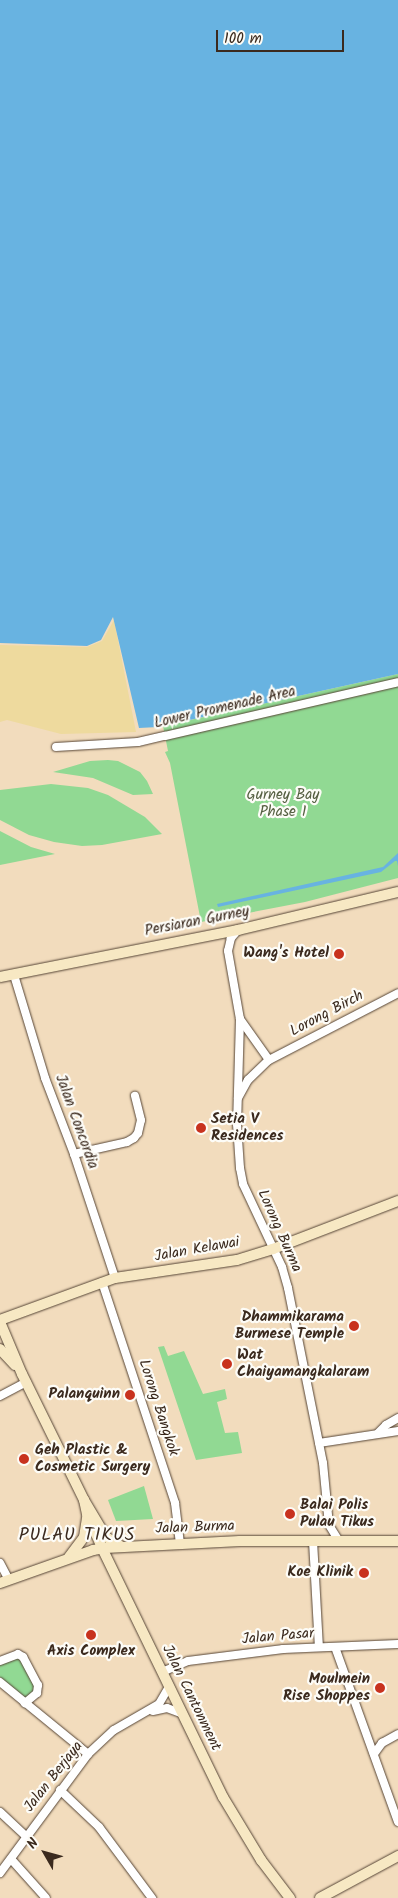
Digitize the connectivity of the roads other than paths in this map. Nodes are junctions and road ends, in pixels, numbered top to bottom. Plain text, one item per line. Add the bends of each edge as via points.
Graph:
1 (398, 682) edge
2 (56, 747) dead end
3 (398, 892) edge
4 (238, 930) junction
5 (14, 974) junction
6 (0, 977) edge
7 (398, 993) edge
8 (240, 1019) junction
9 (269, 1060) junction
10 (135, 1096) dead end
11 (237, 1100) junction
12 (74, 1154) junction
13 (398, 1201) edge
14 (273, 1249) junction
15 (115, 1278) junction
16 (102, 1282) junction
17 (0, 1321) edge
18 (0, 1350) edge
19 (24, 1378) junction
20 (0, 1396) edge
21 (398, 1418) edge
22 (398, 1431) edge
23 (378, 1433) junction
24 (319, 1443) junction
25 (84, 1500) junction
26 (87, 1514) junction
27 (313, 1541) junction
28 (339, 1541) junction
29 (398, 1541) edge
30 (180, 1544) junction
31 (122, 1546) junction
32 (102, 1548) junction
33 (66, 1559) junction
34 (0, 1563) edge
35 (5, 1582) edge
36 (398, 1644) edge
37 (319, 1647) junction
38 (335, 1647) junction
39 (0, 1661) edge
40 (162, 1672) junction
41 (0, 1682) edge
42 (169, 1686) junction
43 (26, 1703) junction
44 (145, 1712) junction
45 (182, 1713) junction
46 (398, 1734) edge
47 (367, 1735) junction
48 (390, 1738) junction
49 (88, 1754) junction
50 (374, 1754) junction
51 (60, 1790) junction
52 (0, 1812) edge
53 (398, 1822) edge
54 (26, 1836) junction
55 (398, 1856) edge
56 (10, 1859) junction
57 (0, 1874) edge
58 (46, 1898) edge
59 (152, 1898) edge
60 (290, 1898) edge
61 (320, 1898) edge

1 - 2 street, Lower Promenade Area via 147,740
3 - 4 main road, Persiaran Gurney
4 - 5 main road, Persiaran Gurney
4 - 8 street, Lorong Burma via 228,951
5 - 6 main road, Persiaran Gurney
5 - 12 street, Jalan Concordia via 45,1078
7 - 9 street, Lorong Birch
8 - 9 street
8 - 11 street, Lorong Burma
9 - 11 street, Lorong Birch via 248,1080
10 - 12 street via 141,1120 134,1138
11 - 14 street, Lorong Burma via 237,1148 243,1184
12 - 15 street, Jalan Concordia
13 - 14 main road, Jalan Kelawai
14 - 15 main road, Jalan Kelawai via 237,1260
14 - 24 street, Lorong Burma via 290,1295
15 - 16 main road, Jalan Kelawai
16 - 17 main road, Jalan Kelawai
16 - 30 street, Lorong Bangkok via 175,1503
17 - 19 main road, Jalan Cantonment
18 - 19 main road
19 - 20 street
19 - 25 main road, Jalan Cantonment
21 - 23 street
22 - 23 street
23 - 24 street
24 - 28 street, Lorong Burma via 329,1525
25 - 26 main road, Jalan Cantonment
25 - 31 main road, Jalan Cantonment via 106,1537
26 - 32 main road, Jalan Cantonment
26 - 33 main road via 84,1537
27 - 28 main road, Jalan Burma
27 - 30 main road, Jalan Burma
27 - 37 street
28 - 29 main road, Jalan Burma
30 - 31 main road, Jalan Burma
31 - 32 main road, Jalan Burma
32 - 33 main road, Jalan Burma
32 - 40 main road, Jalan Cantonment
33 - 35 main road, Jalan Burma
34 - 35 street
36 - 38 street, Jalan Pasar
37 - 38 street, Jalan Pasar
37 - 40 street, Jalan Pasar via 188,1661
38 - 47 street
39 - 43 street via 18,1654 23,1657 38,1685 37,1693
40 - 42 main road, Jalan Cantonment
41 - 43 street
42 - 44 street, Jalan Berjaya via 163,1699
42 - 45 main road, Jalan Cantonment
43 - 49 street
44 - 45 street, Jalan Berjaya via 167,1708
44 - 49 street, Jalan Berjaya via 114,1730
45 - 60 main road, Jalan Cantonment via 237,1822
46 - 48 street
47 - 48 street via 375,1741
47 - 50 street
48 - 50 street
49 - 51 street, Jalan Berjaya
50 - 53 street
51 - 54 street, Jalan Berjaya
51 - 59 street via 109,1839
52 - 54 street
54 - 56 street, Jalan Berjaya
55 - 61 main road
56 - 57 street, Jalan Berjaya
56 - 58 street

